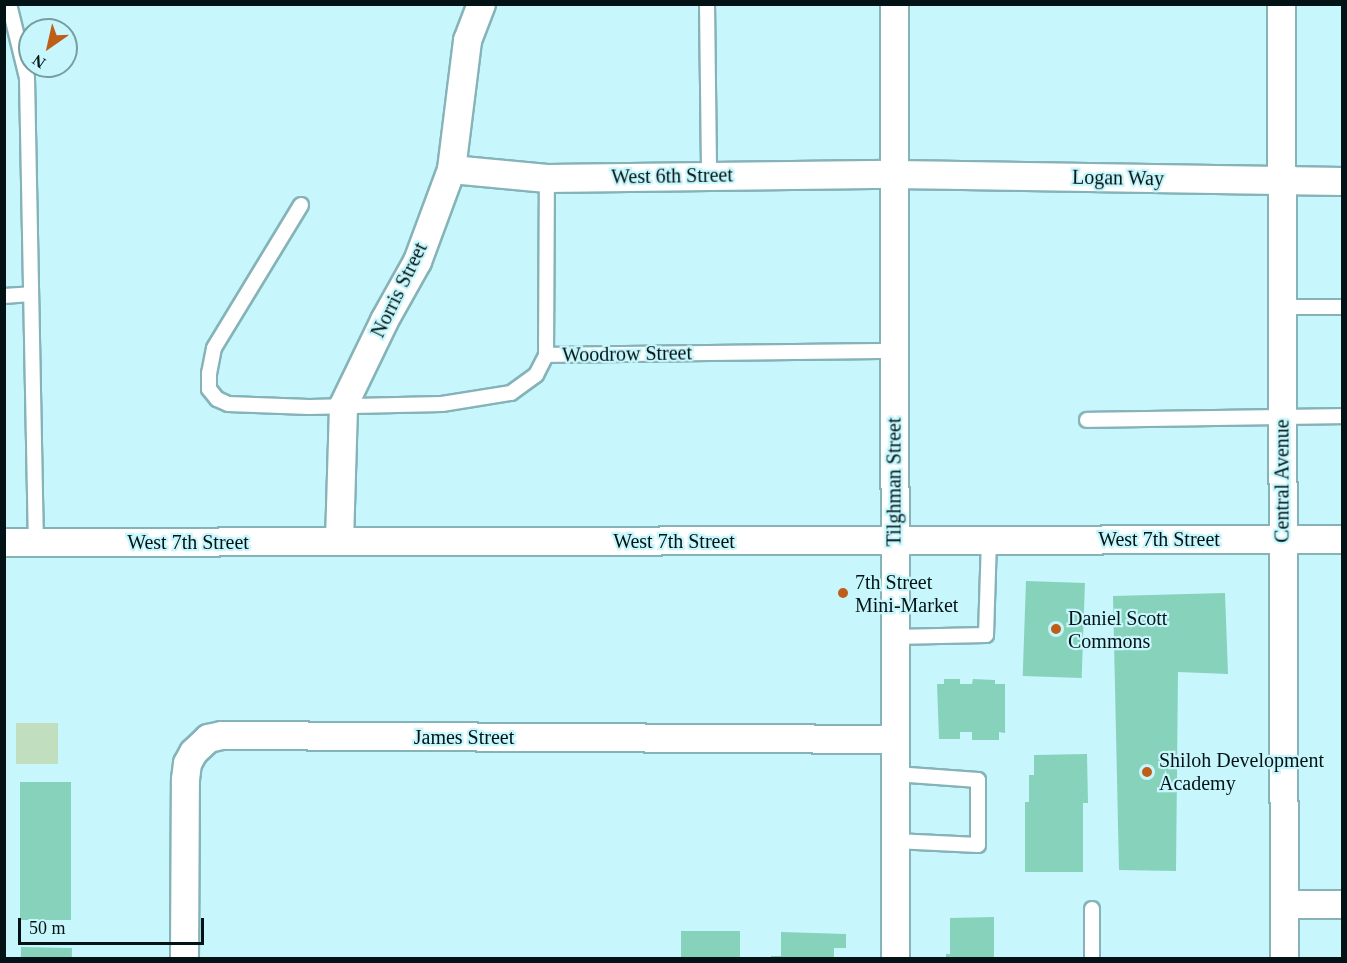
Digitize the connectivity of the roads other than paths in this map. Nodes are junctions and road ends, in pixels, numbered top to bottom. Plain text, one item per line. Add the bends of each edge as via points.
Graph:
1 (9, 4) edge
2 (482, 4) edge
3 (707, 4) edge
4 (894, 4) edge
5 (1281, 4) edge
6 (451, 170) junction
7 (893, 174) junction
8 (708, 176) junction
9 (548, 178) junction
10 (1342, 181) edge
11 (1281, 182) junction
12 (301, 205) dead end
13 (31, 294) junction
14 (4, 296) edge
15 (1282, 307) junction
16 (1342, 307) edge
17 (894, 351) junction
18 (546, 355) junction
19 (343, 405) junction
20 (1282, 416) junction
21 (1342, 416) edge
22 (1087, 420) dead end
23 (1283, 539) junction
24 (1342, 539) edge
25 (894, 540) junction
26 (989, 540) junction
27 (4, 542) edge
28 (36, 542) junction
29 (339, 542) junction
30 (894, 638) junction
31 (894, 739) junction
32 (895, 774) junction
33 (895, 841) junction
34 (1284, 904) junction
35 (1342, 904) edge
36 (1092, 909) dead end
37 (184, 958) edge
38 (895, 958) edge
39 (1092, 958) edge
40 (1284, 958) edge

1 - 13 lane via 27,78
2 - 6 street, Norris Street via 467,40
3 - 8 lane
4 - 7 street, Tilghman Street
5 - 11 street, Central Avenue
6 - 9 street, West 6th Street
6 - 19 street, Norris Street via 417,261
7 - 8 street, West 6th Street
7 - 11 street, Logan Way
7 - 17 street, Tilghman Street
8 - 9 street, West 6th Street
9 - 18 lane
10 - 11 street, Logan Way
11 - 15 street, Central Avenue
12 - 19 lane, Woodrow Street via 214,348 209,389 228,404
13 - 14 lane
13 - 28 lane
15 - 16 lane
15 - 20 street, Central Avenue
17 - 18 lane, Woodrow Street
17 - 25 street, Tilghman Street
18 - 19 lane, Woodrow Street via 536,375 511,393 442,404
19 - 29 street, Norris Street
20 - 21 lane
20 - 22 lane
20 - 23 street, Central Avenue
23 - 24 street, West 7th Street
23 - 26 street, West 7th Street
23 - 34 street, Central Avenue
25 - 26 street, West 7th Street
25 - 29 street, West 7th Street
25 - 30 street, Tilghman Street
26 - 30 lane via 986,635
27 - 28 street, West 7th Street
28 - 29 street, West 7th Street
30 - 31 street, Tilghman Street
31 - 32 street, Tilghman Street
31 - 37 street, James Street via 214,736 201,744 188,763 185,779
32 - 33 street, Tilghman Street
32 - 33 lane via 978,780 978,845
33 - 38 street, Tilghman Street
34 - 35 street
34 - 40 street, Central Avenue
36 - 39 lane

